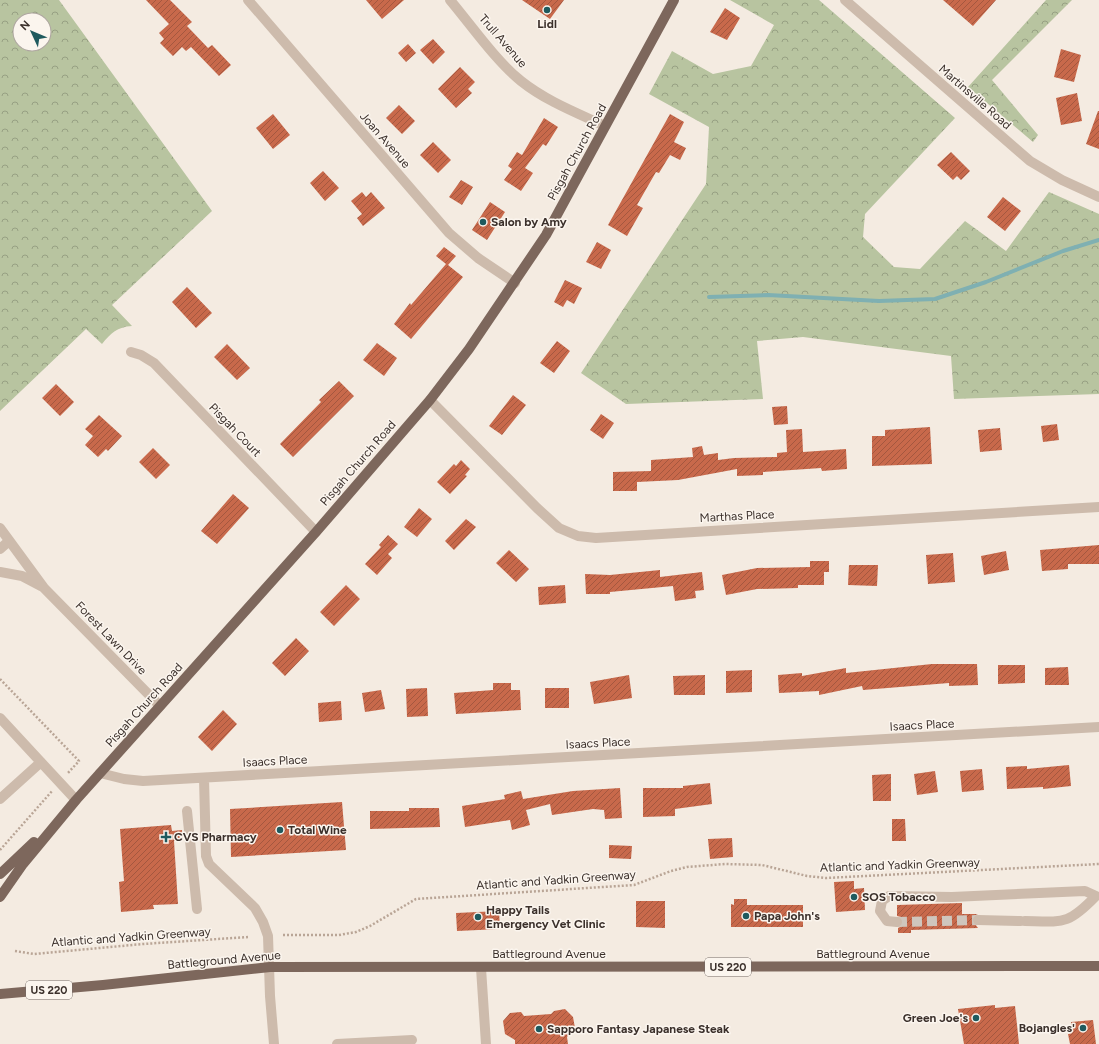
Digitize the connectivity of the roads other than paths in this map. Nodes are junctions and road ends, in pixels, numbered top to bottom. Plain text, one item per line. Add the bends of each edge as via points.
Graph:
1 (248, 0) edge
2 (450, 0) edge
3 (674, 0) edge
4 (845, 0) edge
5 (605, 126) junction
6 (1099, 197) edge
7 (515, 283) junction
8 (132, 352) dead end
9 (430, 400) junction
10 (1099, 507) edge
11 (0, 528) edge
12 (316, 532) junction
13 (9, 540) junction
14 (0, 549) edge
15 (0, 572) edge
16 (44, 588) junction
17 (160, 706) junction
18 (0, 718) edge
19 (1099, 727) edge
20 (42, 762) junction
21 (100, 773) junction
22 (204, 778) junction
23 (0, 799) edge
24 (76, 800) junction
25 (68, 810) junction
26 (186, 811) dead end
27 (0, 874) edge
28 (1098, 896) edge
29 (0, 897) edge
30 (197, 909) dead end
31 (978, 920) tunnel mouth
32 (898, 922) tunnel mouth
33 (1099, 966) edge
34 (270, 967) junction
35 (481, 968) junction
36 (0, 994) edge
37 (412, 1040) dead end
38 (274, 1044) edge
39 (337, 1044) edge
40 (486, 1044) edge

1 - 7 street, Joan Avenue via 440,223 458,242
2 - 5 street, Trull Avenue via 521,81 541,95
3 - 5 main road, Pisgah Church Road
4 - 6 street, Martinsville Road via 1030,160 1062,180
5 - 7 main road, Pisgah Church Road via 546,235
7 - 9 main road, Pisgah Church Road
8 - 12 street, Pisgah Court via 154,363
9 - 10 street, Marthas Place via 537,508 559,528 578,536 596,538
9 - 12 main road, Pisgah Church Road
11 - 13 street, Forest Lawn Drive
12 - 17 main road, Pisgah Church Road
13 - 14 street
13 - 16 street, Forest Lawn Drive
15 - 16 street, Forest Lawn Drive via 22,576
16 - 17 street, Forest Lawn Drive
17 - 21 main road, Pisgah Church Road
18 - 20 street
19 - 22 street, Isaacs Place
20 - 23 street
20 - 24 street
21 - 22 street, Isaacs Place via 132,781
21 - 24 main road, Pisgah Church Road
22 - 34 street via 207,860 215,872 255,908 268,936
24 - 25 main road, Pisgah Church Road
25 - 27 main road
25 - 29 main road, Pisgah Church Road via 23,864
26 - 30 street
28 - 31 street via 1078,914 1061,922
28 - 32 street via 1085,891 952,897 889,896 882,901 880,911 887,921
33 - 35 main road, Battleground Avenue / US 220
34 - 35 main road, Battleground Avenue / US 220
34 - 36 main road, Battleground Avenue / US 220
34 - 38 street
35 - 40 street
37 - 39 street

